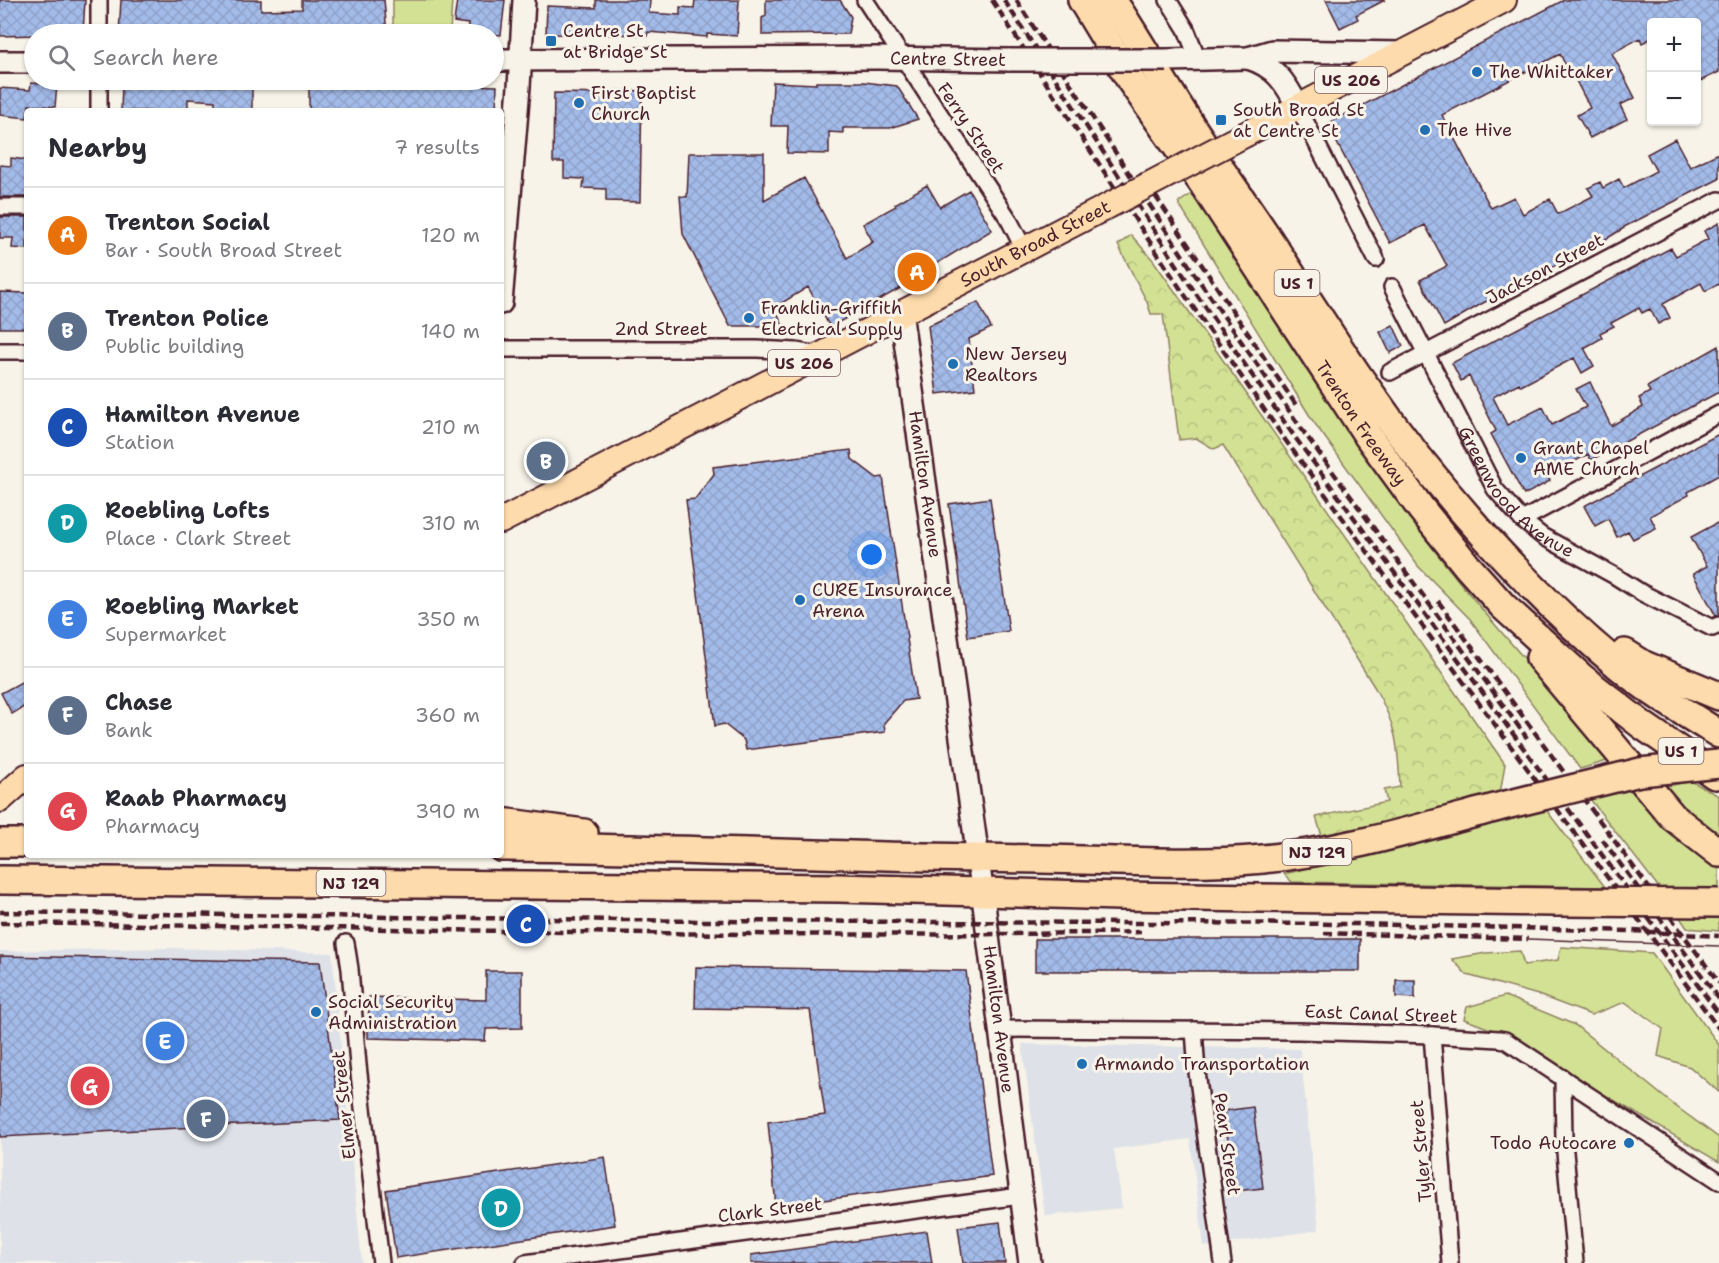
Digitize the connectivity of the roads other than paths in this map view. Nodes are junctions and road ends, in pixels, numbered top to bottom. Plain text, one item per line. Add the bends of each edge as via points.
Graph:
1 (99, 0) edge
2 (524, 0) edge
3 (865, 0) edge
4 (1082, 0) edge
5 (1113, 0) edge
6 (1168, 0) edge
7 (1504, 0) edge
8 (99, 24) edge
9 (1403, 53) junction
10 (901, 58) junction
11 (1248, 58) junction
12 (1198, 59) junction
13 (504, 60) edge
14 (520, 60) junction
15 (0, 62) edge
16 (24, 62) edge
17 (99, 90) edge
18 (1298, 107) junction
19 (99, 108) edge
20 (1719, 200) edge
21 (0, 207) edge
22 (24, 207) edge
23 (505, 208) edge
24 (504, 232) edge
25 (1024, 249) junction
26 (1376, 259) dead end
27 (1392, 287) dead end
28 (901, 312) junction
29 (504, 349) edge
30 (0, 351) edge
31 (24, 351) edge
32 (1427, 353) junction
33 (819, 355) junction
34 (1390, 372) dead end
35 (1719, 414) edge
36 (504, 519) edge
37 (1522, 520) junction
38 (1503, 606) junction
39 (1567, 620) junction
40 (1716, 627) edge
41 (1719, 696) edge
42 (1719, 734) edge
43 (1719, 764) edge
44 (1719, 777) edge
45 (24, 779) edge
46 (0, 800) edge
47 (504, 822) edge
48 (0, 843) edge
49 (24, 843) edge
50 (504, 847) edge
51 (686, 849) junction
52 (1719, 853) edge
53 (978, 858) junction
54 (0, 880) edge
55 (982, 893) junction
56 (1719, 903) edge
57 (346, 943) dead end
58 (999, 1029) junction
59 (1194, 1030) junction
60 (1432, 1035) junction
61 (1563, 1078) junction
62 (1719, 1180) edge
63 (1020, 1196) junction
64 (381, 1263) edge
65 (525, 1263) edge
66 (1030, 1263) edge
67 (1223, 1263) edge
68 (1450, 1263) edge
69 (1575, 1263) edge

1 - 8 street
2 - 14 street
3 - 10 street, Ferry Street
4 - 38 highway, Trenton Freeway / US 1 via 1131,81 1368,436 1422,510
5 - 39 highway, Trenton Freeway / US 1 via 1182,112 1408,444 1501,553
6 - 12 street
7 - 9 main road, South Broad Street / US 206
9 - 11 street, Centre Street via 1272,51
9 - 18 main road, South Broad Street / US 206
10 - 12 street, Centre Street, bridge
10 - 14 street, Centre Street
10 - 25 street, Ferry Street via 1008,218
11 - 12 street, Centre Street
11 - 18 street via 1267,65 1280,76
13 - 14 street, Centre Street
14 - 23 street
15 - 16 street
17 - 19 street
18 - 25 main road, South Broad Street / US 206, bridge
18 - 26 street
20 - 32 street, Jackson Street
21 - 22 street
23 - 24 street
25 - 28 main road, South Broad Street / US 206
27 - 32 street, Greenwood Avenue
28 - 33 main road, South Broad Street / US 206
28 - 53 street, Hamilton Avenue
29 - 33 street, 2nd Street via 757,349
30 - 31 street
32 - 34 street, Jackson Street
32 - 37 street, Greenwood Avenue via 1495,489
33 - 36 main road, South Broad Street / US 206
35 - 37 street
37 - 40 street, Greenwood Avenue via 1542,537 1642,593
38 - 44 highway, Trenton Freeway / US 1 via 1631,717
38 - 52 highway via 1547,668 1673,817
39 - 41 highway via 1644,664
39 - 42 highway, Trenton Freeway / US 1 via 1620,667
43 - 53 highway, NJ 129, bridge via 1640,772 1357,843 1264,859 1173,862
45 - 46 main road
47 - 51 highway
48 - 49 highway
50 - 51 highway, NJ 129
51 - 53 highway, NJ 129
53 - 55 street, Hamilton Avenue
54 - 55 highway, NJ 129
55 - 56 highway, NJ 129, bridge
55 - 58 street, Hamilton Avenue
57 - 64 street, Elmer Street
58 - 59 street, East Canal Street
58 - 63 street, Hamilton Avenue
59 - 60 street, East Canal Street
59 - 67 street, Pearl Street
60 - 61 street, East Canal Street via 1505,1040
60 - 68 street, Tyler Street
61 - 62 street, East Canal Street
61 - 69 street via 1564,1141
63 - 65 street, Clark Street
63 - 66 street, Hamilton Avenue

